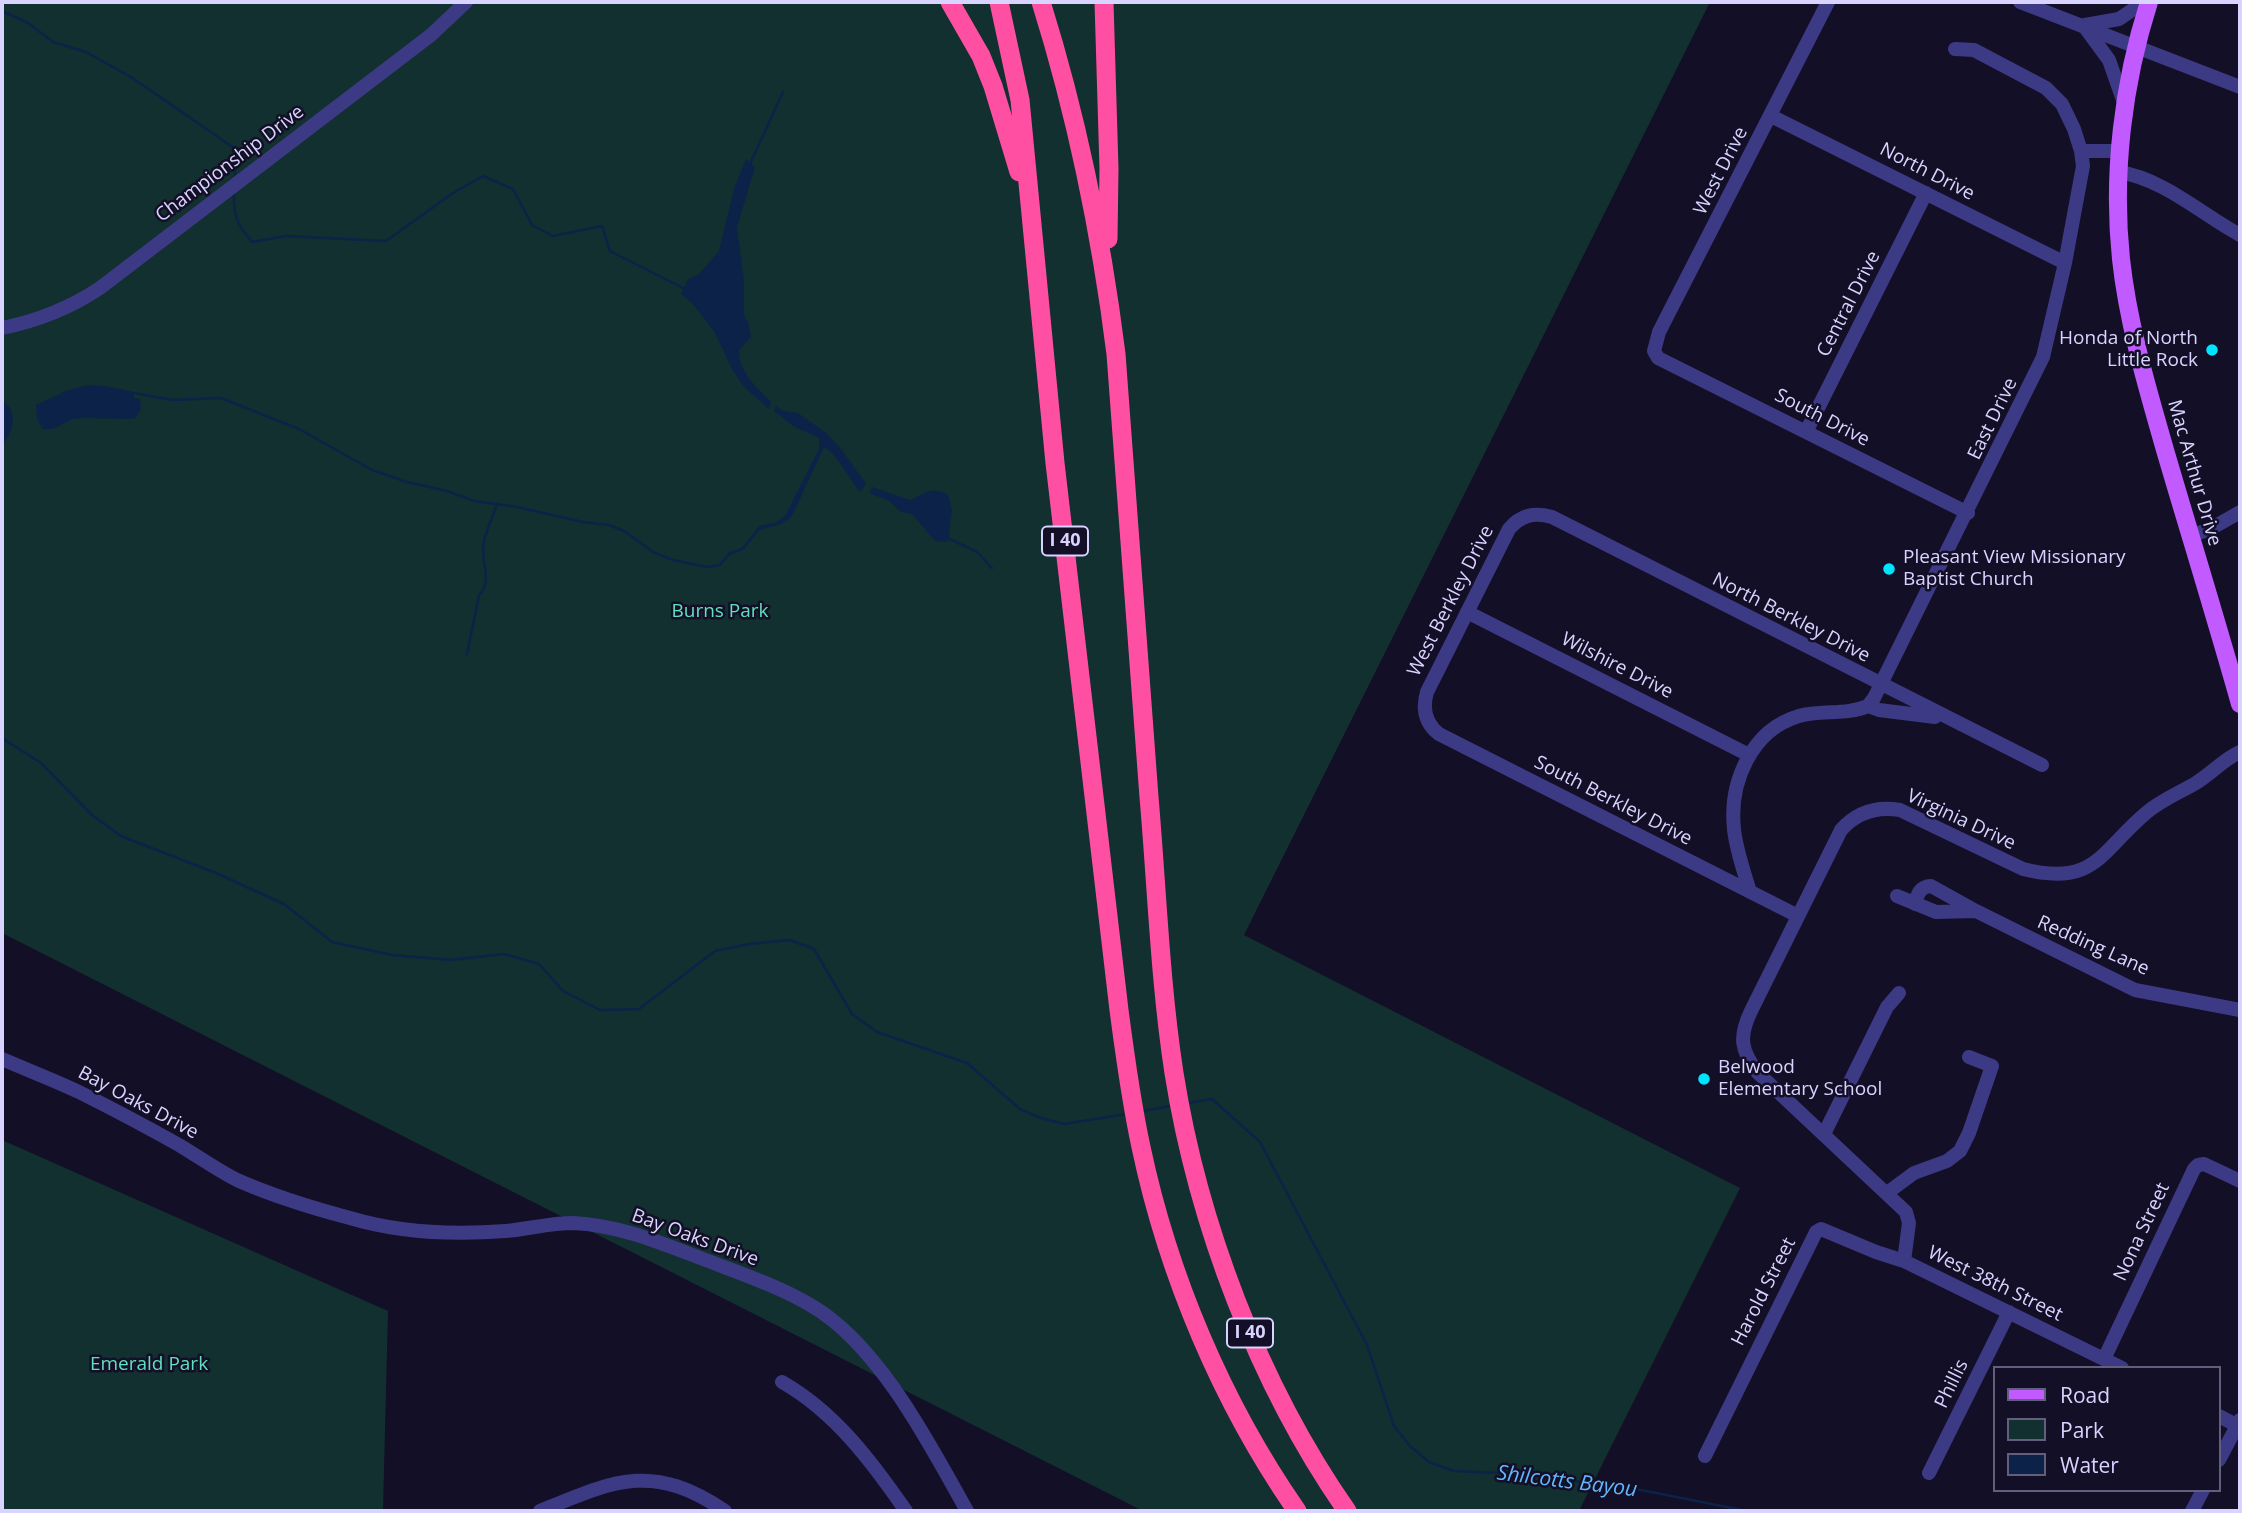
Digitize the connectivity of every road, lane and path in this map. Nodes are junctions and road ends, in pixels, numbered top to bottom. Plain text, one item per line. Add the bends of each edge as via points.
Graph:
1 (466, 2) edge
2 (950, 2) edge
3 (999, 2) edge
4 (1041, 2) edge
5 (1104, 2) edge
6 (1828, 2) edge
7 (2020, 2) edge
8 (2146, 2) edge
9 (2083, 25) junction
10 (2137, 48) junction
11 (1955, 49) dead end
12 (2240, 88) edge
13 (2125, 105) junction
14 (1771, 116) junction
15 (2120, 150) junction
16 (2081, 151) junction
17 (2119, 172) junction
18 (1926, 193) junction
19 (1030, 205) junction
20 (2240, 235) edge
21 (2065, 263) junction
22 (1107, 282) junction
23 (2, 328) edge
24 (1658, 358) joint
25 (1806, 432) junction
26 (2240, 512) edge
27 (1968, 513) junction
28 (1522, 518) joint
29 (2191, 536) junction
30 (1467, 612) junction
31 (1881, 685) junction
32 (2238, 685) edge
33 (2240, 705) edge
34 (1868, 706) junction
35 (1424, 708) joint
36 (1954, 721) junction
37 (2240, 752) edge
38 (1749, 755) junction
39 (2042, 765) dead end
40 (1750, 892) junction
41 (1897, 896) dead end
42 (1915, 904) junction
43 (1976, 911) junction
44 (1798, 916) junction
45 (1899, 993) dead end
46 (2240, 1010) edge
47 (1969, 1057) dead end
48 (2, 1059) edge
49 (1777, 1090) joint
50 (1824, 1134) junction
51 (2240, 1181) edge
52 (1888, 1193) junction
53 (1904, 1261) junction
54 (2009, 1312) junction
55 (2104, 1359) junction
56 (2118, 1366) edge
57 (782, 1382) dead end
58 (2221, 1417) edge
59 (2239, 1424) edge
60 (1705, 1456) dead end
61 (2221, 1456) edge
62 (1929, 1473) dead end
63 (2202, 1492) edge
64 (540, 1511) edge
65 (726, 1511) edge
66 (906, 1511) edge
67 (967, 1511) edge
68 (1297, 1511) edge
69 (1347, 1511) edge
70 (2192, 1511) edge

1 - 23 street, Championship Drive via 431,35 83,299
2 - 19 highway via 993,86
3 - 19 highway, I 40 via 1020,100
4 - 22 highway, I 40 via 1075,124
5 - 22 highway
6 - 14 street, West Drive
7 - 9 street
8 - 9 street via 2119,19
8 - 10 main road, Mac Arthur Drive
9 - 10 street
9 - 13 street via 2109,60
10 - 12 street
10 - 13 main road, Mac Arthur Drive
11 - 16 street via 1975,50 2046,88 2066,111
13 - 15 main road, Mac Arthur Drive
14 - 18 street, North Drive
14 - 24 street, West Drive via 1659,332 1654,351
15 - 16 street
15 - 17 main road, Mac Arthur Drive
16 - 21 street, East Drive via 2081,178
17 - 20 street via 2154,184
17 - 29 main road, Mac Arthur Drive via 2119,230 2130,315
18 - 21 street, North Drive
18 - 25 street, Central Drive
19 - 68 highway, I 40 via 1055,463 1128,1082 1141,1148 1174,1266 1202,1338 1245,1426
21 - 27 street, East Drive via 2043,357
22 - 69 highway, I 40 via 1174,1074 1213,1232 1249,1330 1297,1429
24 - 25 street, South Drive
25 - 27 street, South Drive
26 - 29 street
27 - 31 street, East Drive
28 - 30 street, West Berkley Drive via 1508,529
28 - 31 street, North Berkley Drive via 1533,514 1552,517
29 - 32 main road, Mac Arthur Drive
30 - 35 street, West Berkley Drive via 1427,692
30 - 38 street, Wilshire Drive
31 - 34 street, East Drive
31 - 36 street, North Berkley Drive
32 - 33 main road, Mac Arthur Drive
34 - 36 street
34 - 38 street via 1796,717 1770,731
35 - 40 street, South Berkley Drive via 1429,724 1439,734
36 - 39 street, North Berkley Drive
37 - 44 street, Virginia Drive via 2151,809 2099,860 2067,873 2023,869 1908,812 1870,810 1841,830
38 - 40 street via 1736,788 1733,812
40 - 44 street, South Berkley Drive
41 - 42 street, Redding Lane
42 - 43 street, Redding Lane via 1948,913
42 - 43 street, Redding Lane via 1918,893 1931,886
43 - 46 street, Redding Lane via 2135,990
44 - 49 street, Virginia Drive via 1742,1035 1749,1062
45 - 50 street via 1887,1007
47 - 52 street via 1992,1066 1963,1146 1950,1160 1914,1173
48 - 67 street, Bay Oaks Drive via 77,1091 236,1179 351,1219 458,1234 554,1224 613,1229 677,1249 811,1305 850,1337 883,1374 914,1416
49 - 50 street, West 38th Street
50 - 52 street, West 38th Street
51 - 55 street, Nona Street via 2204,1164 2194,1169
52 - 53 street, West 38th Street via 1907,1215
53 - 54 street, West 38th Street
53 - 60 street, Harold Street via 1824,1229 1816,1232
54 - 55 street, West 38th Street
54 - 62 street, Phillis
55 - 56 street, West 38th Street
57 - 66 street via 818,1405
58 - 59 street
59 - 61 street
63 - 70 street
64 - 65 street via 612,1483 641,1480 681,1487

